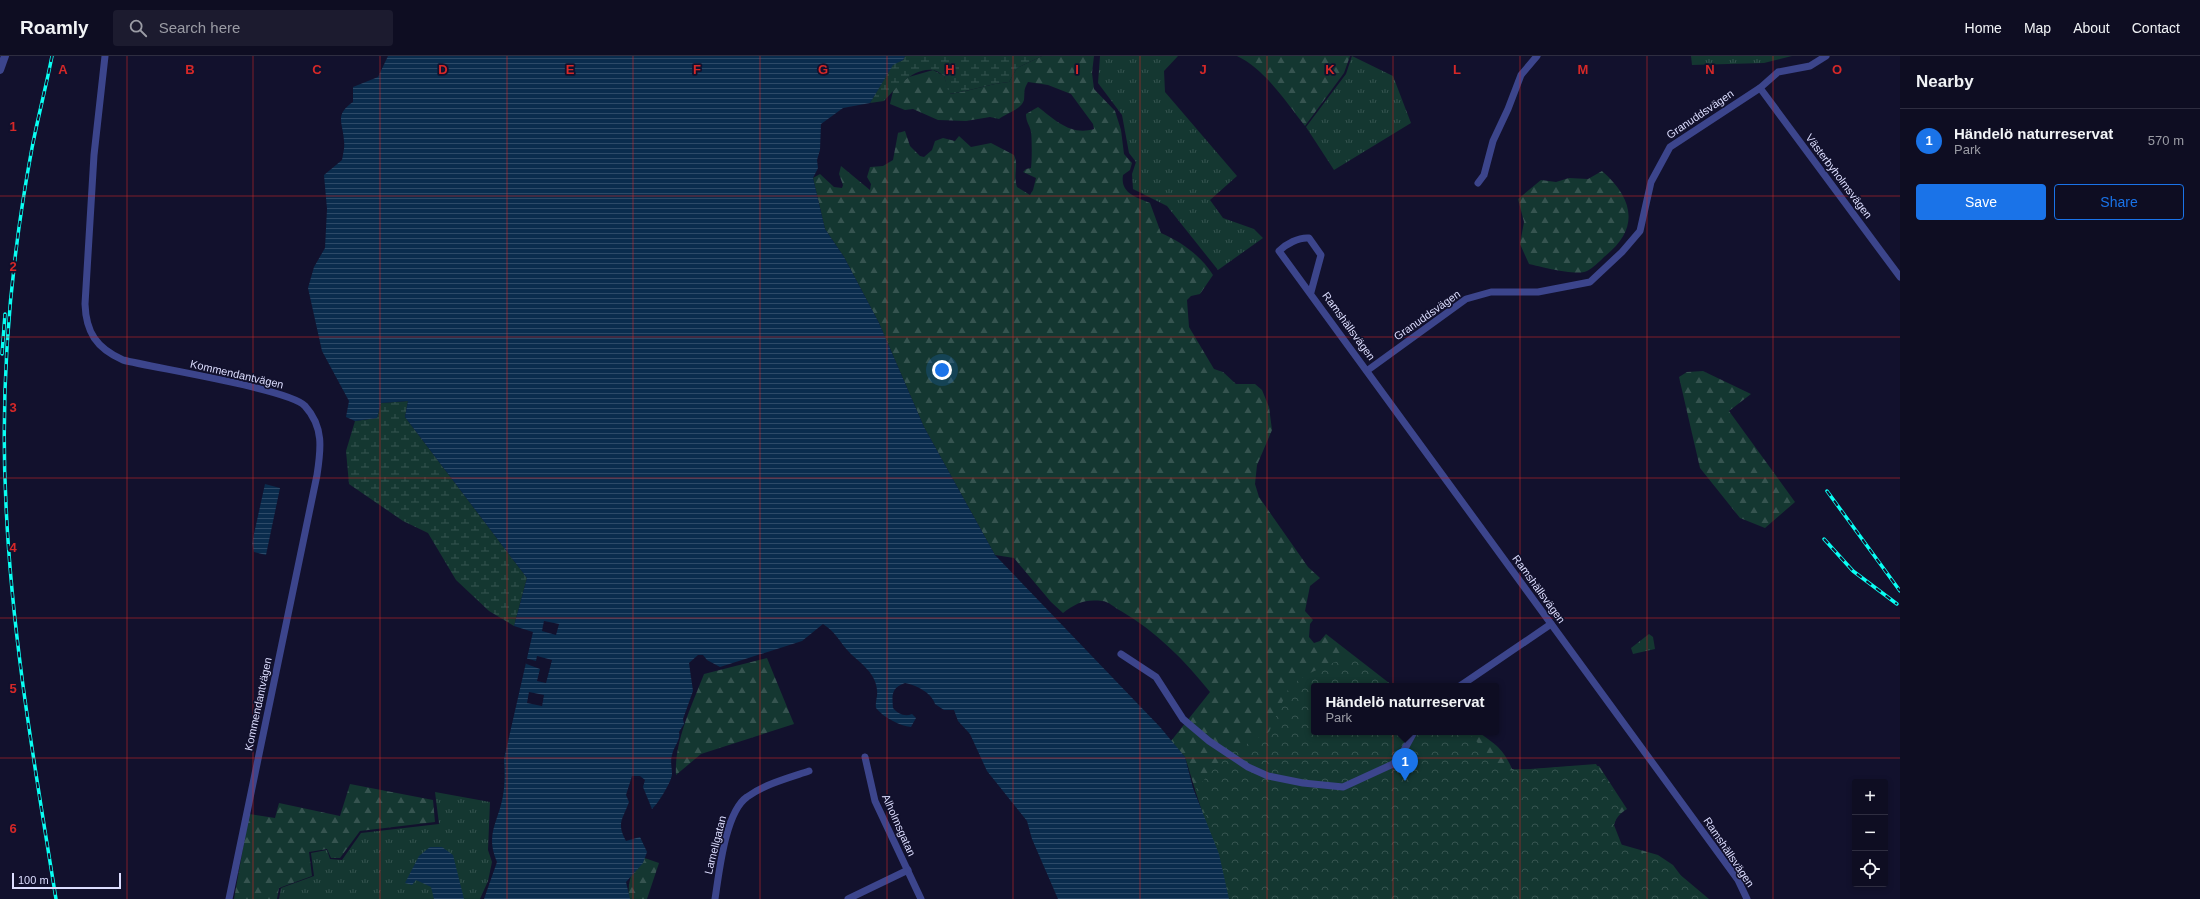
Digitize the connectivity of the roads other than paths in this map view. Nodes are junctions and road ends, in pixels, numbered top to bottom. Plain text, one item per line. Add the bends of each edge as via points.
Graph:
1 (4, 56) edge
2 (105, 56) edge
3 (1537, 56) edge
4 (1826, 56) edge
5 (0, 70) edge
6 (1760, 88) junction
7 (1478, 183) dead end
8 (1900, 277) edge
9 (1311, 292) junction
10 (1368, 370) junction
11 (1551, 624) junction
12 (1121, 654) dead end
13 (1464, 683) edge
14 (1412, 735) edge
15 (864, 758) dead end
16 (809, 771) dead end
17 (908, 870) junction
18 (229, 899) edge
19 (715, 899) edge
20 (848, 899) edge
21 (921, 899) edge
22 (1747, 899) edge

1 - 5 street
2 - 18 street, Kommendantvägen via 95,147 86,296 86,322 93,336 104,350 123,360 280,393 304,405 320,430 321,446 317,475
3 - 7 street via 1521,75 1493,141 1484,175
4 - 6 street, Granuddsvägen via 1810,66 1778,72
6 - 8 street, Västerbyholmsvägen
6 - 10 street, Granuddsvägen via 1670,146 1651,182 1640,231 1590,282 1538,292 1491,292 1466,299
9 - 9 street, Ramshällsvägen via 1279,251 1284,246 1305,238 1309,238 1321,255
9 - 10 street, Ramshällsvägen
10 - 11 street, Ramshällsvägen
11 - 13 street
11 - 22 street, Ramshällsvägen via 1738,880
12 - 14 street via 1156,677 1183,719 1209,741 1248,767 1268,776 1343,787 1393,764
15 - 17 street, Alholmsgatan via 875,801
16 - 19 street, Lamellgatan via 770,785 745,798 736,810 722,859
17 - 20 street
17 - 21 street, Alholmsgatan

